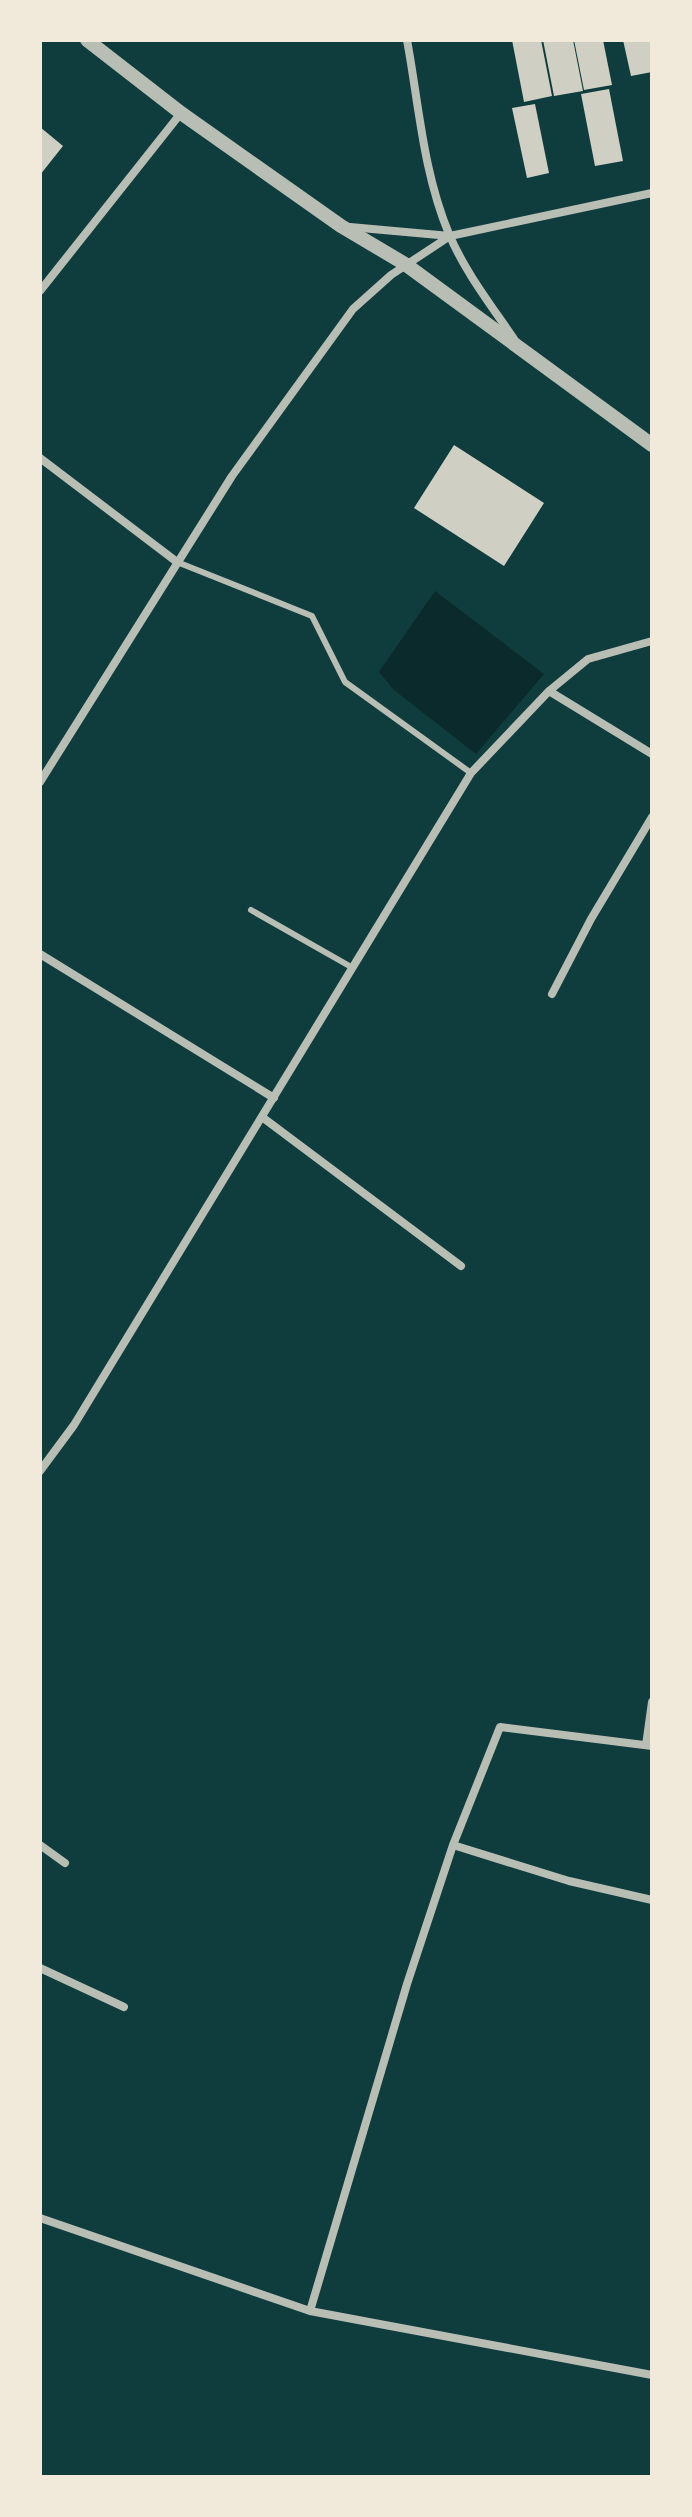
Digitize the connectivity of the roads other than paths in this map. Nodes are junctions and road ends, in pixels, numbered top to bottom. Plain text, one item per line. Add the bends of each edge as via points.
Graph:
1 (87, 40) edge
2 (407, 40) edge
3 (181, 113) junction
4 (652, 193) edge
5 (341, 226) junction
6 (450, 236) junction
7 (405, 264) junction
8 (40, 291) edge
9 (521, 350) junction
10 (652, 445) edge
11 (40, 458) edge
12 (177, 562) junction
13 (652, 641) edge
14 (549, 691) junction
15 (652, 754) edge
16 (471, 773) junction
17 (40, 782) edge
18 (652, 817) edge
19 (251, 910) dead end
20 (40, 954) edge
21 (353, 968) junction
22 (552, 994) dead end
23 (274, 1098) junction
24 (262, 1117) junction
25 (461, 1266) dead end
26 (40, 1471) edge
27 (652, 1702) edge
28 (649, 1746) edge
29 (40, 1845) edge
30 (453, 1845) junction
31 (65, 1863) dead end
32 (652, 1900) edge
33 (40, 1968) edge
34 (124, 2007) dead end
35 (40, 2218) edge
36 (310, 2311) junction
37 (652, 2375) edge

1 - 3 street
2 - 6 street via 424,152
3 - 5 street
3 - 8 street
4 - 6 street
5 - 6 street
5 - 7 street
6 - 7 street
6 - 9 street
7 - 9 street
7 - 12 street via 353,309
9 - 10 street
11 - 12 street
12 - 16 lane via 312,616 345,682
12 - 17 street
13 - 14 street via 588,659
14 - 15 street
14 - 16 street
16 - 21 street
18 - 22 street
19 - 21 lane
20 - 23 street
21 - 23 street
23 - 24 street
24 - 25 street
24 - 26 street via 74,1425
27 - 28 street
28 - 30 street via 500,1727
29 - 31 street
30 - 32 street
30 - 36 street
33 - 34 street
35 - 36 street
36 - 37 street

